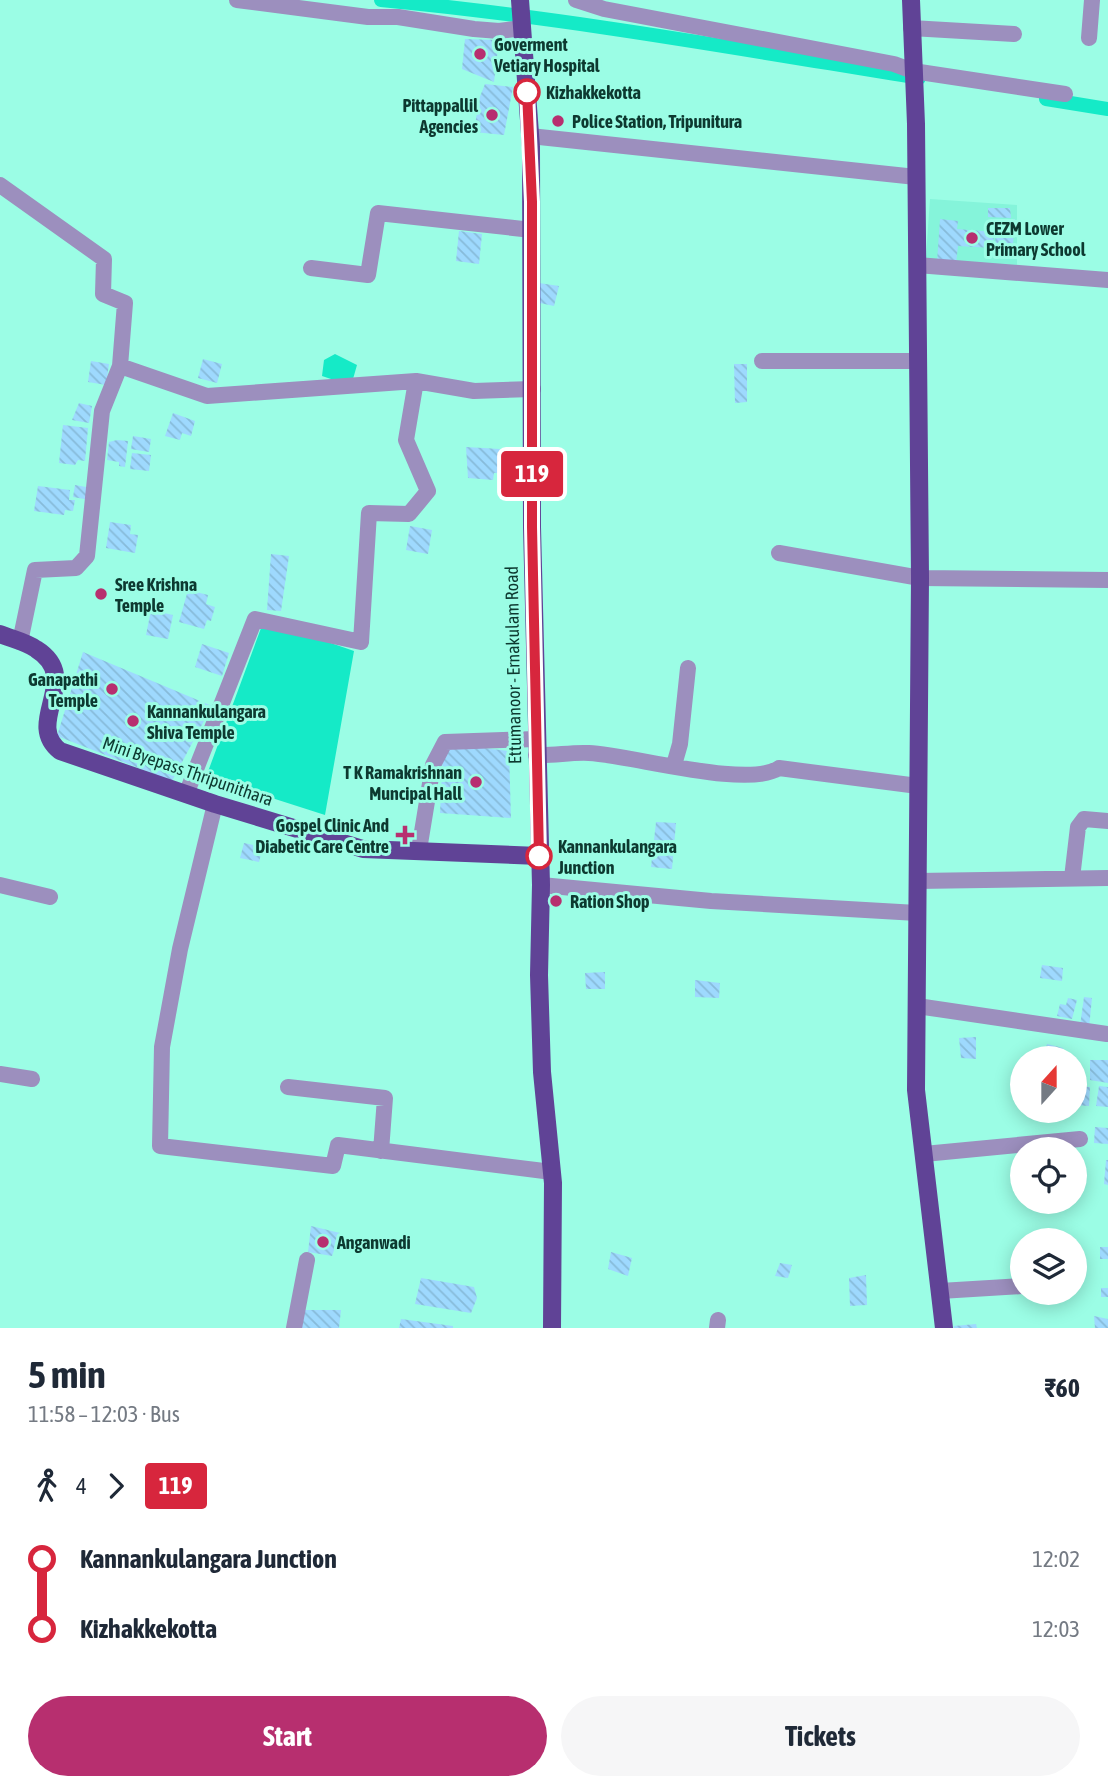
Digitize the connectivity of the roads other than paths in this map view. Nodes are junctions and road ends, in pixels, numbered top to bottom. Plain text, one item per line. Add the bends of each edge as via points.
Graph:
1 (237, 0) edge
2 (520, 0) edge
3 (576, 0) edge
4 (911, 0) edge
5 (1091, 0) edge
6 (522, 28) junction
7 (912, 28) junction
8 (1014, 33) dead end
9 (1088, 38) dead end
10 (913, 71) junction
11 (1065, 93) dead end
12 (530, 136) junction
13 (916, 177) junction
14 (0, 185) edge
15 (532, 230) junction
16 (917, 265) junction
17 (311, 268) dead end
18 (1108, 280) edge
19 (762, 361) dead end
20 (918, 361) junction
21 (120, 366) junction
22 (416, 381) junction
23 (533, 389) junction
24 (779, 553) dead end
25 (920, 578) junction
26 (1108, 580) edge
27 (0, 634) edge
28 (20, 642) junction
29 (688, 668) dead end
30 (536, 747) junction
31 (674, 765) junction
32 (918, 786) junction
33 (187, 792) junction
34 (215, 804) junction
35 (1108, 821) edge
36 (419, 850) junction
37 (539, 856) junction
38 (1072, 878) junction
39 (1108, 878) edge
40 (917, 881) junction
41 (0, 885) edge
42 (541, 885) junction
43 (50, 897) dead end
44 (917, 913) junction
45 (917, 1006) junction
46 (1107, 1034) edge
47 (0, 1074) edge
48 (32, 1079) dead end
49 (288, 1087) dead end
50 (1010, 1146) edge
51 (381, 1151) junction
52 (924, 1154) junction
53 (552, 1172) junction
54 (306, 1260) dead end
55 (1010, 1287) edge
56 (940, 1291) junction
57 (295, 1328) edge
58 (552, 1328) edge
59 (944, 1328) edge

1 - 6 street via 474,29
2 - 6 main road, Ettumanoor - Ernakulam Road
3 - 10 street
4 - 7 main road
5 - 9 street
6 - 12 main road, Ettumanoor - Ernakulam Road
7 - 8 street
7 - 10 main road
10 - 11 street
10 - 13 main road
12 - 13 street
12 - 15 main road, Ettumanoor - Ernakulam Road
13 - 16 main road
14 - 21 street via 104,258 103,294 125,303
15 - 17 street via 378,213 369,275
15 - 23 main road, Ettumanoor - Ernakulam Road
16 - 18 street
16 - 20 main road
19 - 20 street
20 - 25 main road
21 - 22 street via 207,396
21 - 28 street via 102,411 88,556 76,568 35,570
22 - 23 street via 474,391
22 - 33 street via 406,440 428,491 409,514 369,513 361,642 255,619
23 - 30 main road, Ettumanoor - Ernakulam Road
24 - 25 street
25 - 26 street
25 - 32 main road
27 - 28 main road, Mini Byepass Thripunithara
28 - 33 main road, Mini Byepass Thripunithara via 35,648 55,670 46,730 52,745
29 - 31 street
30 - 31 street
30 - 36 street via 445,742 433,765
30 - 37 main road, Ettumanoor - Ernakulam Road
31 - 32 street via 695,771 769,775 779,768
32 - 40 main road
33 - 34 main road, Mini Byepass Thripunithara
34 - 36 main road, Mini Byepass Thripunithara via 363,849
34 - 51 street via 162,1047 160,1146 333,1166 338,1145
35 - 38 street via 1083,819
36 - 37 main road, Mini Byepass Thripunithara
37 - 42 main road, Ettumanoor - Ernakulam Road
38 - 39 street
38 - 40 street
40 - 44 main road
41 - 43 street
42 - 44 street
42 - 53 main road, Ettumanoor - Ernakulam Road via 541,1058
44 - 45 main road
45 - 46 street
45 - 52 main road via 916,1090
47 - 48 street
49 - 51 street via 385,1098
50 - 52 street
51 - 53 street
52 - 56 main road
53 - 58 main road, Ettumanoor - Ernakulam Road
54 - 57 street
55 - 56 street
56 - 59 main road

